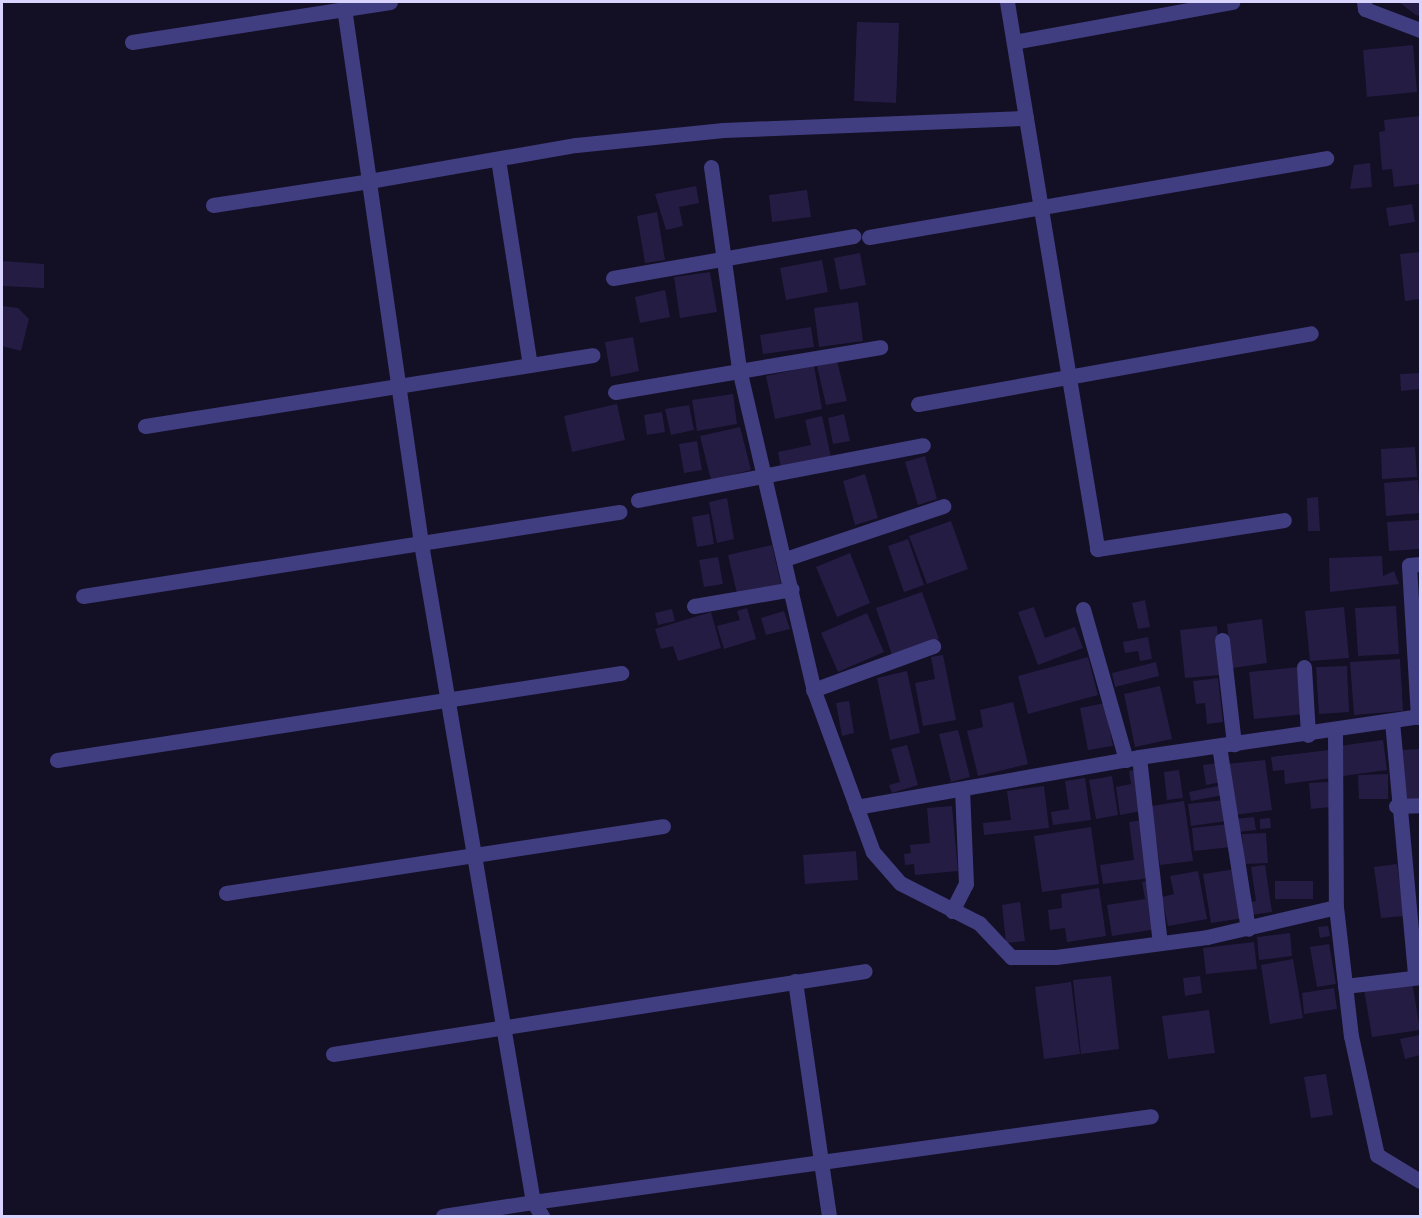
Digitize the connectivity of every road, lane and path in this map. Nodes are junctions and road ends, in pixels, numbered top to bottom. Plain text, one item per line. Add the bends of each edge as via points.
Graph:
1 (390, 2) edge
2 (1007, 2) edge
3 (1232, 2) edge
4 (1364, 2) edge
5 (344, 8) junction
6 (1420, 30) edge
7 (132, 42) dead end
8 (1014, 42) junction
9 (1026, 118) junction
10 (1326, 158) dead end
11 (498, 159) junction
12 (711, 166) dead end
13 (369, 182) junction
14 (213, 205) dead end
15 (1041, 208) junction
16 (853, 236) dead end
17 (869, 237) dead end
18 (724, 258) junction
19 (613, 278) dead end
20 (1311, 333) dead end
21 (880, 347) dead end
22 (592, 355) dead end
23 (530, 364) junction
24 (739, 369) junction
25 (1069, 376) junction
26 (398, 386) junction
27 (615, 392) dead end
28 (918, 404) dead end
29 (145, 426) dead end
30 (923, 446) dead end
31 (767, 478) junction
32 (639, 500) dead end
33 (943, 506) dead end
34 (618, 512) dead end
35 (1284, 520) dead end
36 (421, 543) junction
37 (785, 559) junction
38 (1420, 564) edge
39 (792, 589) junction
40 (83, 596) dead end
41 (694, 606) dead end
42 (1083, 609) dead end
43 (1222, 640) dead end
44 (933, 646) dead end
45 (1304, 668) dead end
46 (621, 673) dead end
47 (813, 690) junction
48 (450, 697) junction
49 (1419, 716) edge
50 (1392, 721) junction
51 (1335, 732) junction
52 (1308, 735) junction
53 (1227, 745) junction
54 (1132, 758) junction
55 (57, 760) dead end
56 (962, 789) junction
57 (1396, 806) junction
58 (1420, 806) edge
59 (856, 807) junction
60 (663, 826) dead end
61 (473, 856) junction
62 (226, 893) dead end
63 (1336, 907) junction
64 (952, 911) junction
65 (1248, 929) junction
66 (1160, 943) junction
67 (865, 971) dead end
68 (1418, 976) edge
69 (795, 981) junction
70 (1345, 986) junction
71 (500, 1026) junction
72 (333, 1054) dead end
73 (1151, 1116) dead end
74 (821, 1162) junction
75 (1420, 1181) edge
76 (533, 1202) junction
77 (443, 1216) edge
78 (542, 1216) edge
79 (829, 1216) edge

1 - 5 street
2 - 8 street
3 - 8 street
4 - 6 street via 1365,9
5 - 7 street
5 - 13 street
8 - 9 street
9 - 11 street via 723,129
9 - 15 street
10 - 15 street
11 - 13 street
11 - 23 street
12 - 18 street
13 - 14 street
13 - 26 street
15 - 17 street
15 - 25 street
16 - 18 street
18 - 19 street
18 - 24 street
20 - 25 street
21 - 24 street
22 - 23 street
23 - 26 street
24 - 27 street
24 - 31 street
25 - 28 street
25 - 35 street via 1097,549
26 - 29 street
26 - 36 street
30 - 31 street
31 - 32 street
31 - 37 street
33 - 37 street
34 - 36 street
36 - 40 street
36 - 48 street
37 - 39 street
38 - 49 street via 1409,565
39 - 41 street
39 - 47 street
42 - 54 street
43 - 53 street
44 - 47 street
45 - 52 street
46 - 48 street
47 - 59 street
48 - 55 street
48 - 61 street
49 - 50 street
50 - 51 street
50 - 57 street
51 - 52 street
51 - 63 street
52 - 53 street
53 - 54 street
53 - 65 street
54 - 56 street
54 - 66 street
56 - 59 street
56 - 64 street via 966,884
57 - 58 street
57 - 68 street
59 - 64 street via 873,852 900,884
60 - 61 street
61 - 62 street
61 - 71 street
63 - 65 street
63 - 70 street
64 - 66 street via 979,923 1011,957 1056,957
65 - 66 street
67 - 69 street
68 - 70 street
69 - 71 street
69 - 74 street
70 - 75 street via 1377,1155
71 - 72 street
71 - 76 street
73 - 74 street
74 - 76 street
74 - 79 street
76 - 77 street
76 - 78 street

